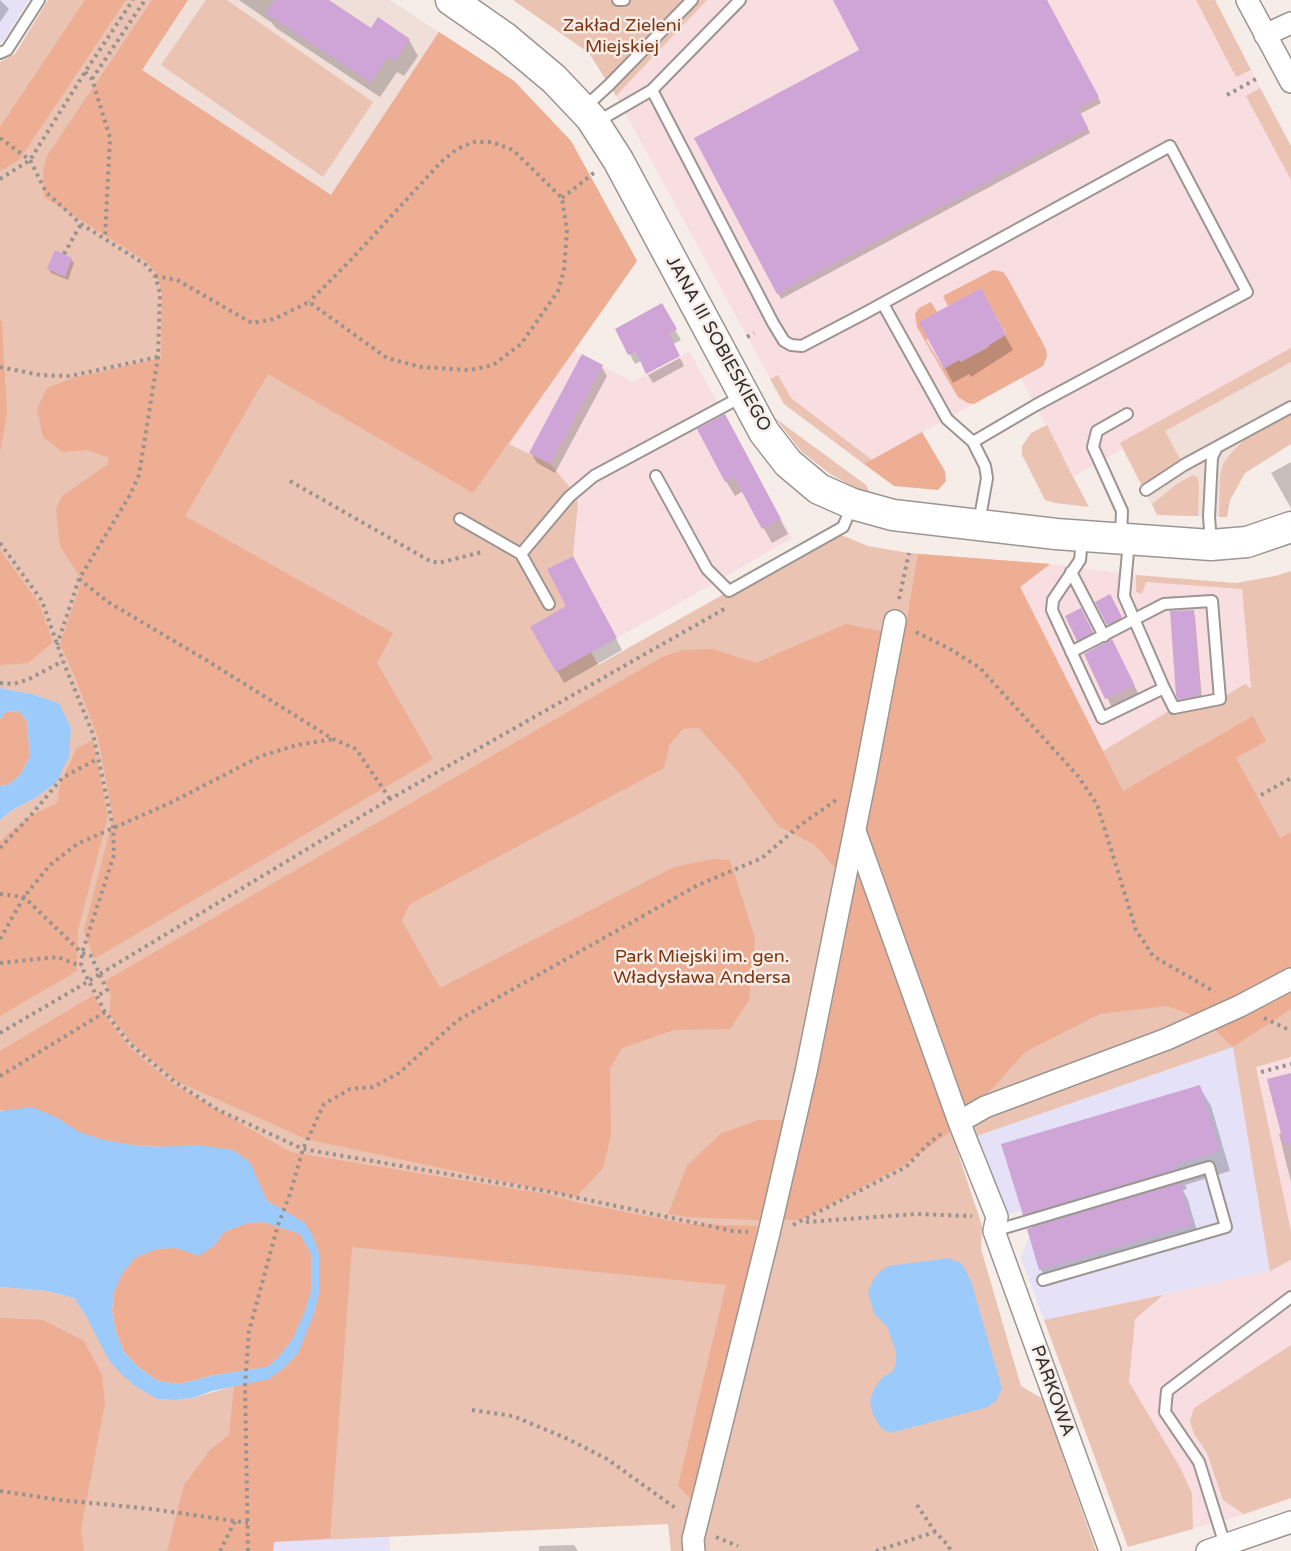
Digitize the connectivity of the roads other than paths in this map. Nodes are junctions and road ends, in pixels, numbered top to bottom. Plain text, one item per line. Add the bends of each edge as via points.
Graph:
1 (39, 0) edge
2 (451, 0) edge
3 (618, 0) edge
4 (624, 0) edge
5 (692, 0) edge
6 (740, 0) edge
7 (1247, 0) edge
8 (1291, 23) edge
9 (1265, 35) junction
10 (0, 53) edge
11 (1291, 82) edge
12 (652, 90) junction
13 (588, 116) junction
14 (883, 304) junction
15 (744, 395) junction
16 (1291, 406) edge
17 (1127, 414) dead end
18 (973, 442) junction
19 (1217, 447) junction
20 (656, 476) dead end
21 (1146, 490) dead end
22 (853, 504) junction
23 (460, 519) dead end
24 (979, 525) junction
25 (1291, 527) edge
26 (1083, 536) junction
27 (1125, 539) junction
28 (1211, 545) junction
29 (521, 554) junction
30 (1071, 572) junction
31 (549, 604) dead end
32 (1135, 620) junction
33 (895, 621) road end
34 (1104, 636) junction
35 (1071, 652) junction
36 (1164, 688) junction
37 (855, 830) junction
38 (1291, 979) edge
39 (959, 1122) junction
40 (996, 1224) junction
41 (1043, 1280) dead end
42 (1291, 1297) edge
43 (1291, 1522) edge
44 (1216, 1548) edge
45 (694, 1551) edge
46 (1110, 1551) edge

1 - 10 lane via 7,50
2 - 13 street, JANA III SOBIESKIEGO via 554,79
3 - 4 lane
5 - 13 lane via 609,85
6 - 12 lane
7 - 9 street
8 - 9 street
9 - 11 street
12 - 13 lane
12 - 14 lane via 784,341 802,346
13 - 15 street, JANA III SOBIESKIEGO via 618,159
14 - 18 lane via 947,419
14 - 18 lane via 1170,146 1247,292
15 - 22 street, JANA III SOBIESKIEGO via 764,432 788,463 819,489
15 - 29 lane via 594,476 573,492
16 - 19 lane
17 - 27 lane via 1097,431 1093,447 1122,511
18 - 24 lane via 987,478
19 - 21 lane
19 - 28 lane via 1212,457
20 - 22 lane via 706,569 729,591 843,528
22 - 24 street, JANA III SOBIESKIEGO via 893,515
23 - 29 lane
24 - 26 street, JANA III SOBIESKIEGO
25 - 28 street, JANA III SOBIESKIEGO via 1247,542
26 - 27 street, JANA III SOBIESKIEGO
26 - 30 lane via 1080,560
27 - 28 street, JANA III SOBIESKIEGO
27 - 32 lane via 1124,596
29 - 31 lane
30 - 34 lane
30 - 35 lane via 1053,600 1052,610
32 - 34 lane
32 - 36 lane
32 - 36 lane via 1164,604 1212,601 1220,699 1174,708
33 - 37 street
34 - 35 lane
35 - 36 lane via 1102,718
37 - 39 street, PARKOWA
37 - 45 street via 806,1072 693,1539
38 - 39 street via 1167,1039 985,1107
39 - 40 street, PARKOWA
40 - 41 lane via 1209,1167 1226,1227
40 - 46 street, PARKOWA
42 - 44 lane via 1167,1391 1165,1412 1199,1462
43 - 44 street

